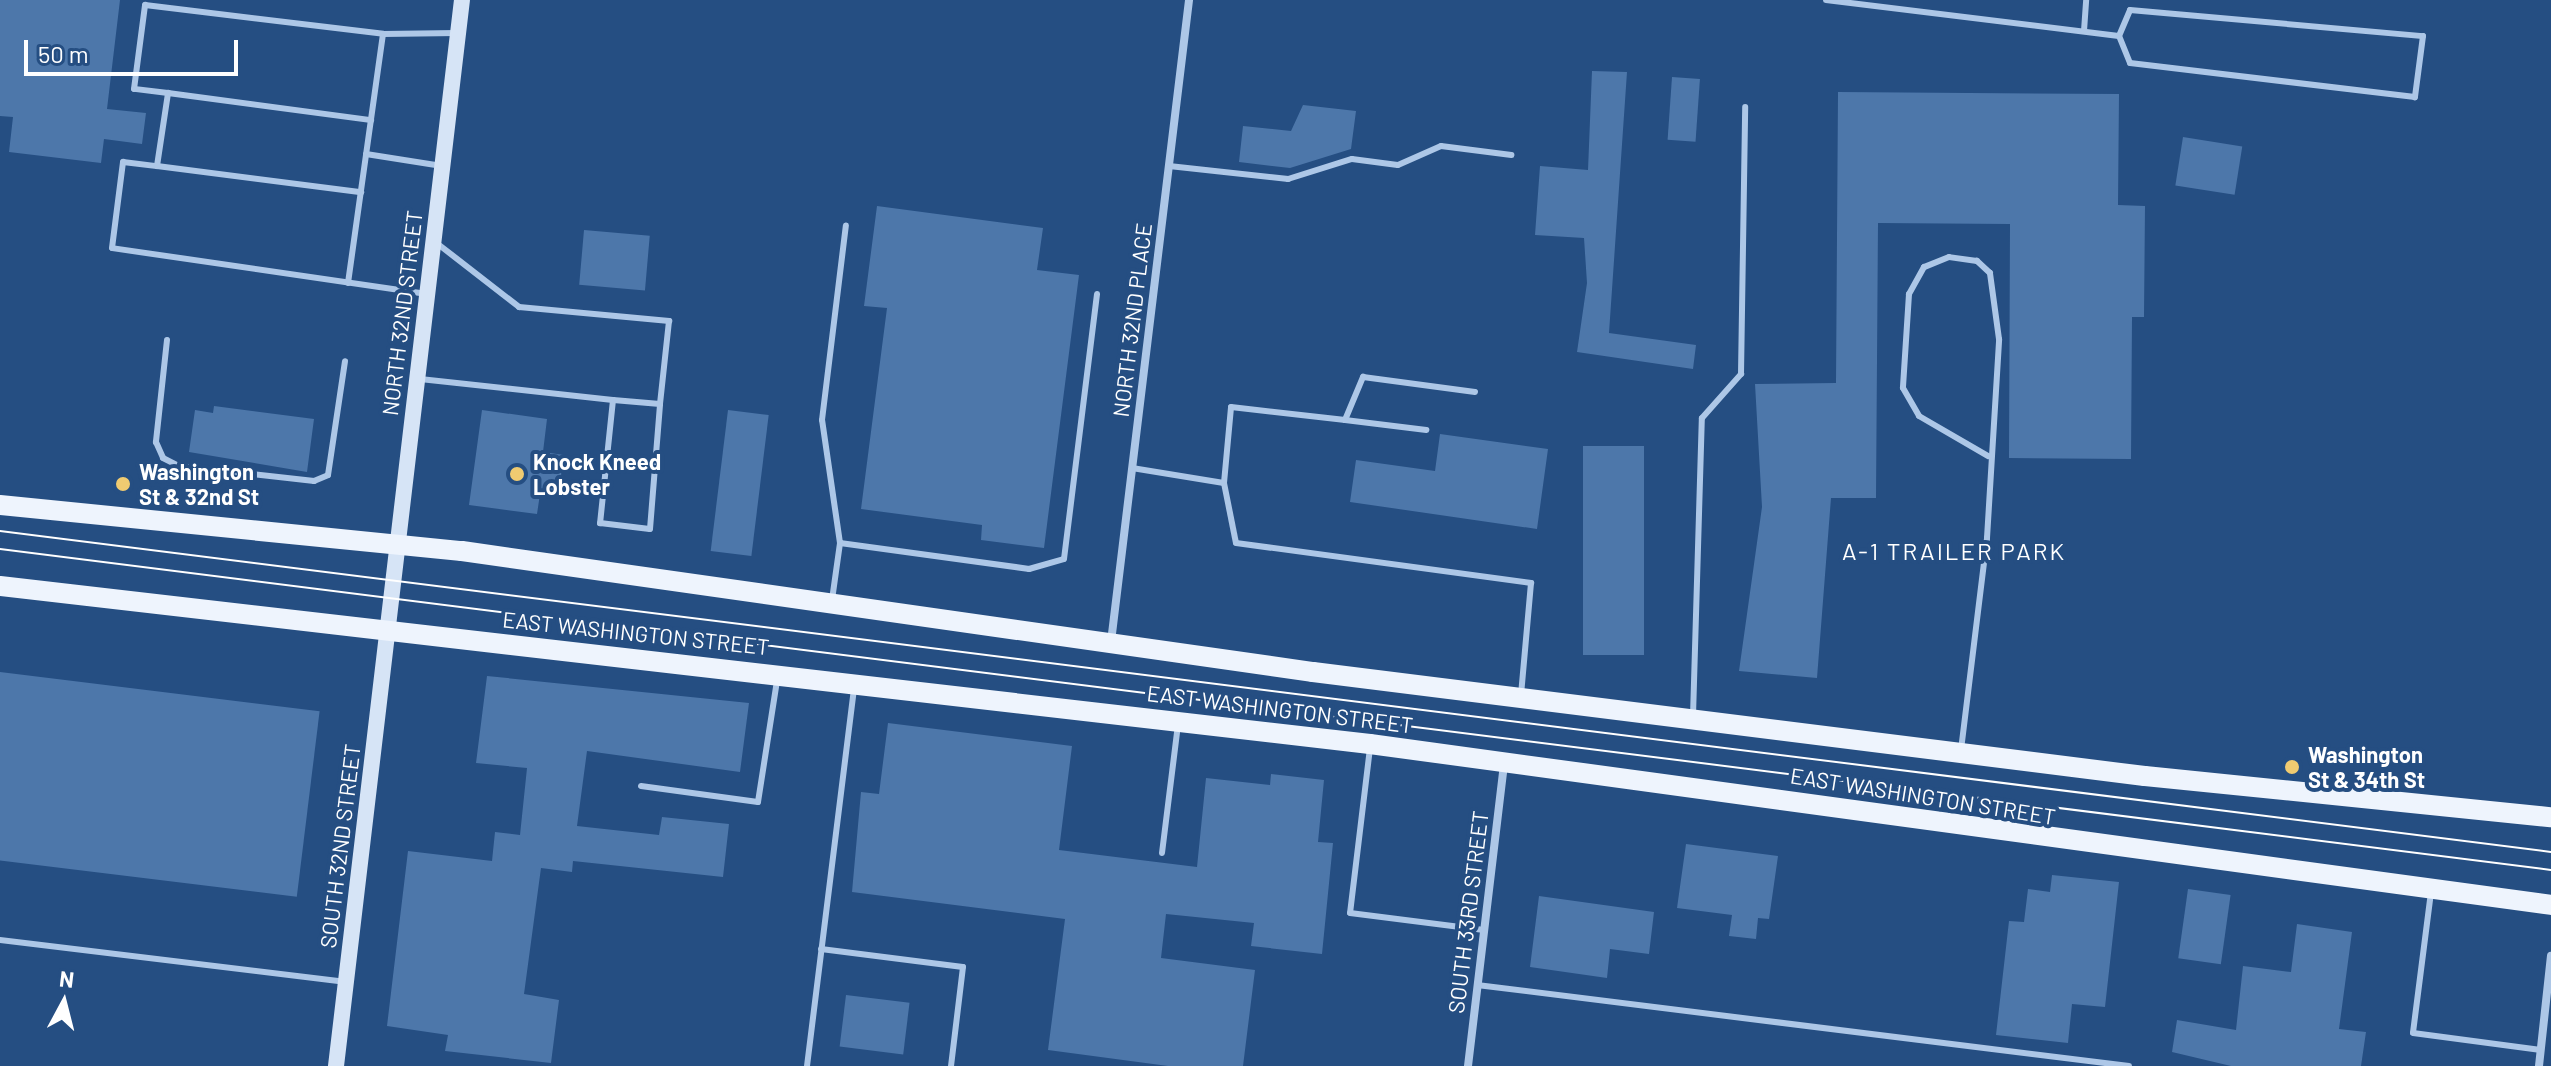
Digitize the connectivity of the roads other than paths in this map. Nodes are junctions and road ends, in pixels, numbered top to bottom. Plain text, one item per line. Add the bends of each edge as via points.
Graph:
1 (462, 0) edge
2 (1189, 0) edge
3 (1826, 0) edge
4 (2086, 0) edge
5 (145, 2) edge
6 (2084, 31) junction
7 (458, 33) junction
8 (383, 34) junction
9 (2119, 36) junction
10 (168, 93) junction
11 (1745, 107) dead end
12 (371, 120) junction
13 (366, 154) junction
14 (1511, 155) dead end
15 (157, 166) junction
16 (442, 166) junction
17 (1169, 166) junction
18 (361, 192) junction
19 (846, 225) dead end
20 (433, 240) junction
21 (348, 283) junction
22 (427, 294) junction
23 (1097, 294) dead end
24 (167, 340) dead end
25 (345, 361) dead end
26 (417, 378) junction
27 (1475, 392) dead end
28 (613, 400) junction
29 (660, 404) junction
30 (1345, 420) junction
31 (1426, 430) dead end
32 (1988, 456) junction
33 (1132, 468) junction
34 (1224, 483) junction
35 (0, 505) edge
36 (840, 543) junction
37 (397, 546) junction
38 (0, 586) edge
39 (832, 600) junction
40 (388, 631) junction
41 (1111, 645) junction
42 (779, 672) junction
43 (855, 681) junction
44 (1521, 698) junction
45 (1693, 719) junction
46 (1178, 722) junction
47 (1370, 744) junction
48 (1960, 753) junction
49 (1505, 761) junction
50 (641, 786) dead end
51 (2551, 817) edge
52 (1162, 853) dead end
53 (2431, 892) junction
54 (2551, 905) edge
55 (1484, 930) junction
56 (0, 940) edge
57 (821, 949) junction
58 (2551, 956) edge
59 (346, 982) junction
60 (1477, 985) junction
61 (2541, 1050) junction
62 (336, 1066) edge
63 (807, 1066) edge
64 (951, 1066) edge
65 (1468, 1066) edge
66 (2129, 1066) edge
67 (2539, 1066) edge

1 - 7 main road, NORTH 32ND STREET
2 - 17 street, NORTH 32ND PLACE
3 - 6 lane
4 - 6 lane
5 - 8 lane
5 - 10 lane via 134,89
6 - 9 lane
7 - 8 lane
7 - 16 main road, NORTH 32ND STREET
8 - 12 lane
9 - 9 lane via 2130,63 2415,97 2423,36 2130,10
10 - 12 lane
10 - 15 lane
11 - 45 lane via 1741,374 1702,418
12 - 13 lane
13 - 16 lane
13 - 18 lane
14 - 17 lane via 1441,146 1398,165 1352,159 1288,179
15 - 18 lane
15 - 21 lane via 123,162 112,248
16 - 20 main road, NORTH 32ND STREET
17 - 33 street, NORTH 32ND PLACE
18 - 21 lane
19 - 36 lane via 822,420
20 - 22 main road, NORTH 32ND STREET
20 - 29 lane via 519,307 669,321
21 - 22 lane
22 - 26 main road, NORTH 32ND STREET
23 - 36 lane via 1064,559 1029,569
24 - 25 lane via 156,442 163,458 179,466 314,481 328,475
26 - 28 lane
26 - 37 main road, NORTH 32ND STREET
27 - 30 lane via 1363,377
28 - 29 lane
28 - 29 lane via 600,523 650,529
30 - 31 lane
30 - 34 lane via 1231,407
32 - 32 lane via 1919,416 1903,388 1909,294 1924,267 1949,257 1977,261 1990,273 1999,339
32 - 48 lane via 1987,538
33 - 34 lane
33 - 41 street, NORTH 32ND PLACE
34 - 44 lane via 1236,543 1531,583
35 - 37 main road, EAST WASHINGTON STREET
36 - 39 lane
37 - 39 main road, EAST WASHINGTON STREET
37 - 40 main road, NORTH 32ND STREET
38 - 40 main road, EAST WASHINGTON STREET
39 - 41 main road, EAST WASHINGTON STREET
40 - 42 main road, EAST WASHINGTON STREET
40 - 59 main road, SOUTH 32ND STREET
41 - 44 main road, EAST WASHINGTON STREET
42 - 43 main road, EAST WASHINGTON STREET
42 - 50 lane via 758,802
43 - 46 main road, EAST WASHINGTON STREET
43 - 57 lane
44 - 45 main road, EAST WASHINGTON STREET
45 - 48 main road, EAST WASHINGTON STREET
46 - 47 main road, EAST WASHINGTON STREET
46 - 52 lane
47 - 49 main road, EAST WASHINGTON STREET
47 - 55 lane via 1350,913
48 - 51 main road, EAST WASHINGTON STREET
49 - 53 main road, EAST WASHINGTON STREET
49 - 55 street, SOUTH 33RD STREET
53 - 54 main road, EAST WASHINGTON STREET
53 - 61 lane via 2413,1033
55 - 60 street, SOUTH 33RD STREET
56 - 59 lane
57 - 63 lane
57 - 64 lane via 963,967
58 - 61 street
59 - 62 main road, SOUTH 32ND STREET
60 - 65 street, SOUTH 33RD STREET
60 - 66 lane
61 - 67 street

